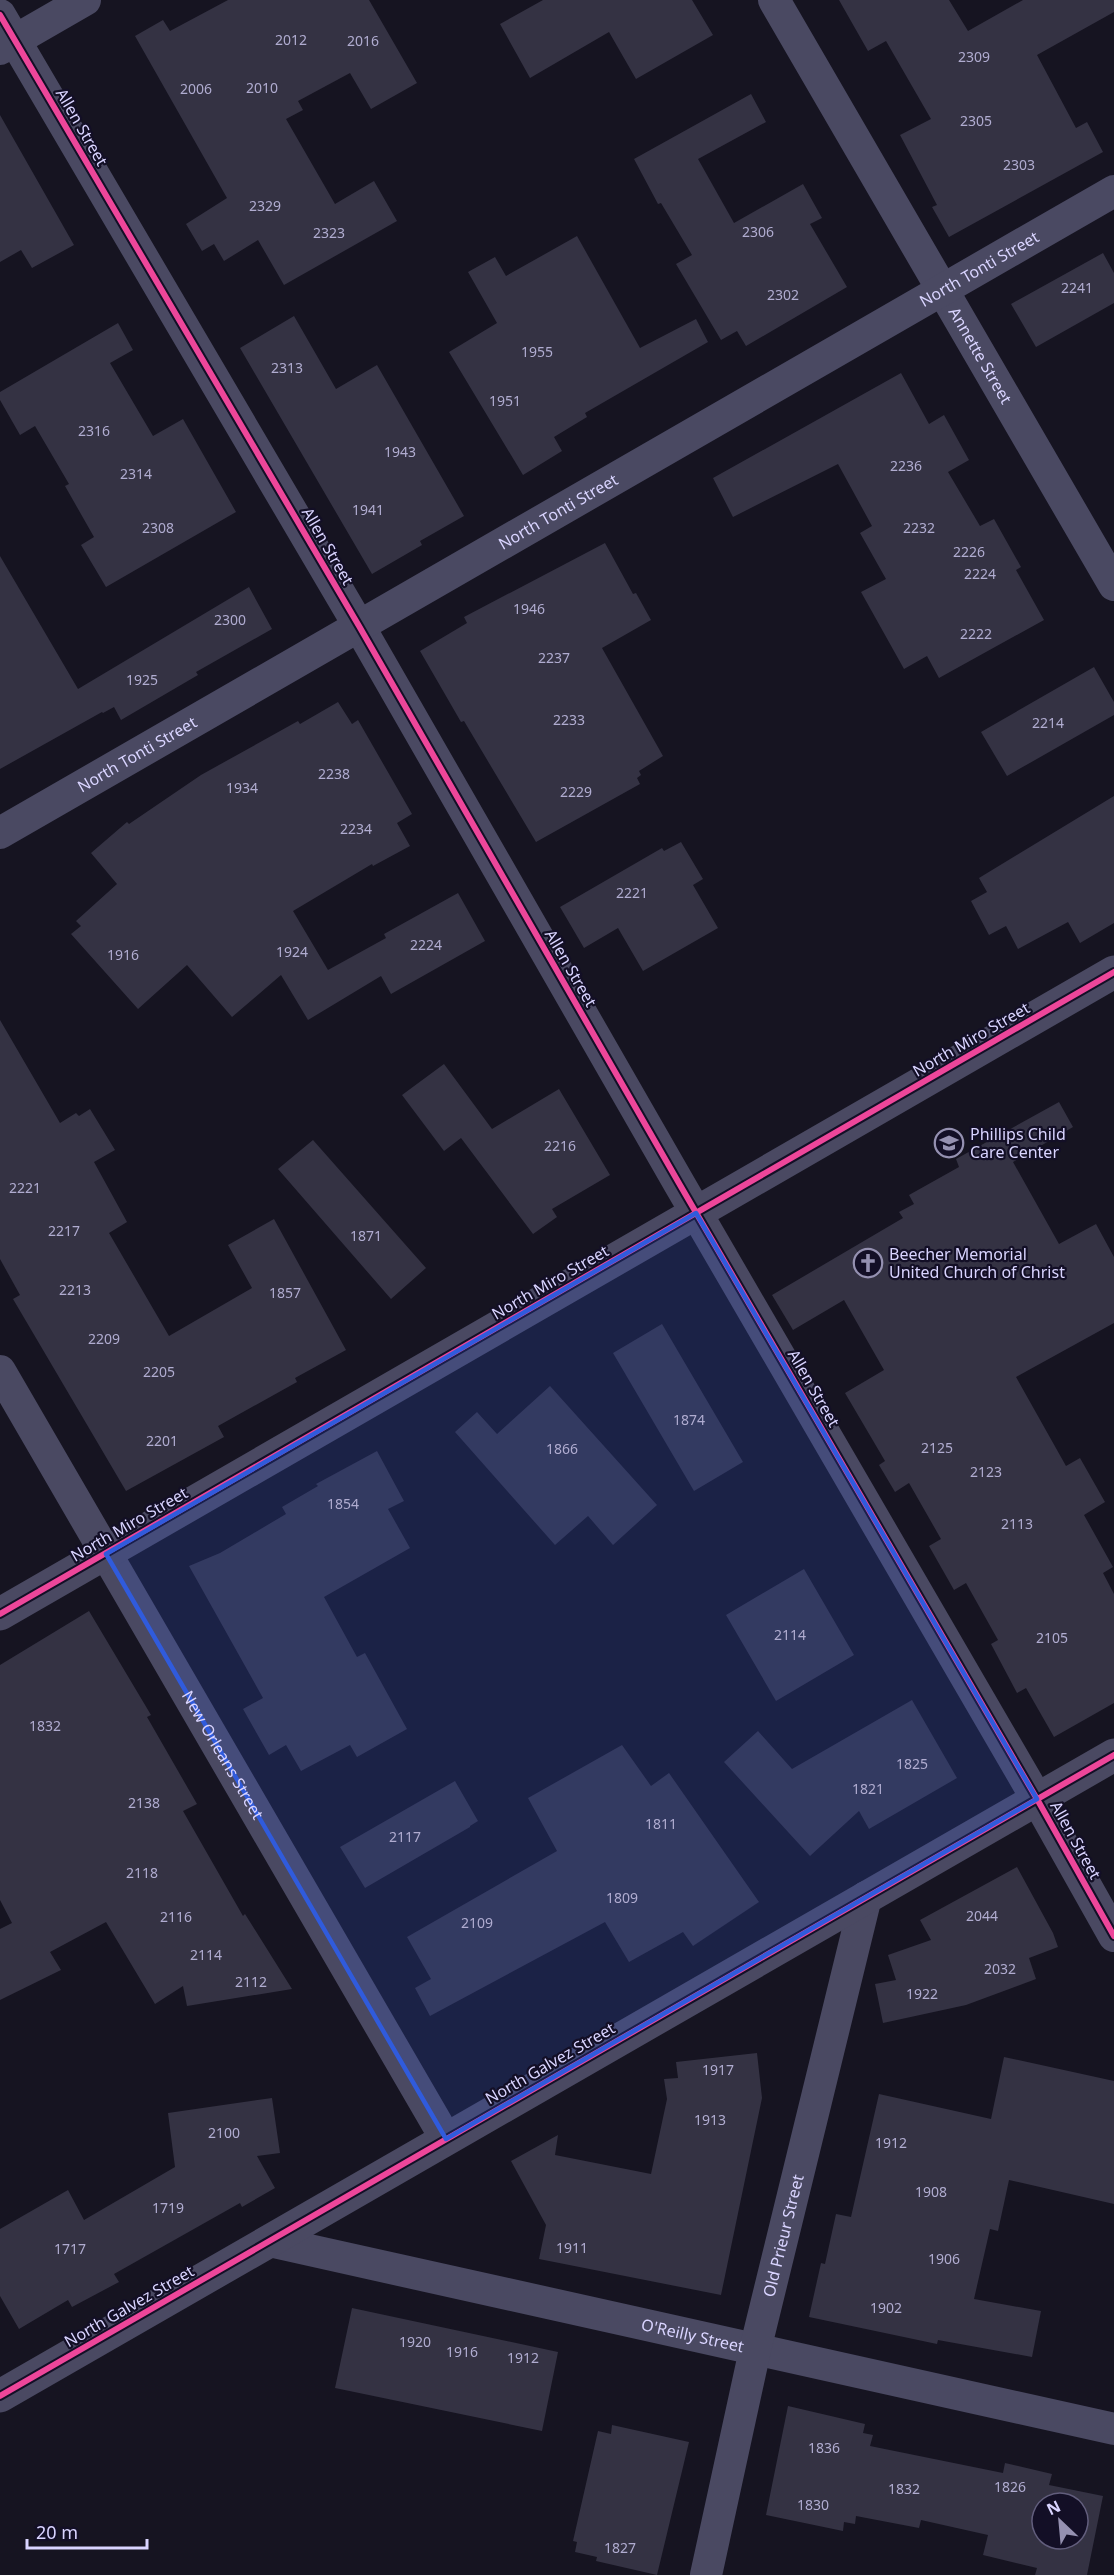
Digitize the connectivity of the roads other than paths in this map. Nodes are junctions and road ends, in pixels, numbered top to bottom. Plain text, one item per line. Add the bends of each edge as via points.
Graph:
1 (85, 0) edge
2 (774, 0) edge
3 (5, 35) edge
4 (1114, 190) edge
5 (943, 290) junction
6 (1114, 585) edge
7 (359, 626) junction
8 (0, 833) edge
9 (1114, 972) edge
10 (696, 1213) junction
11 (0, 1371) edge
12 (106, 1554) junction
13 (0, 1614) edge
14 (1114, 1755) edge
15 (1038, 1799) junction
16 (866, 1897) junction
17 (1114, 1936) edge
18 (446, 2139) junction
19 (269, 2241) junction
20 (755, 2350) junction
21 (0, 2396) edge
22 (1114, 2429) edge
23 (706, 2575) edge

1 - 3 street
2 - 5 street, Annette Street
3 - 7 street, Allen Street
4 - 5 street, North Tonti Street
5 - 6 street, Annette Street
5 - 7 street, North Tonti Street
7 - 8 street, North Tonti Street
7 - 10 street, Allen Street
9 - 10 street, North Miro Street
10 - 12 street, North Miro Street
10 - 15 street, Allen Street
11 - 12 street, New Orleans Street
12 - 13 street, North Miro Street
12 - 18 street, New Orleans Street
14 - 15 street, North Galvez Street
15 - 16 street, North Galvez Street
15 - 17 street, Allen Street
16 - 18 street, North Galvez Street
16 - 20 street, Old Prieur Street
18 - 19 street, North Galvez Street
19 - 20 street, O'Reilly Street
19 - 21 street, North Galvez Street
20 - 22 street, O'Reilly Street
20 - 23 street, Old Prieur Street

